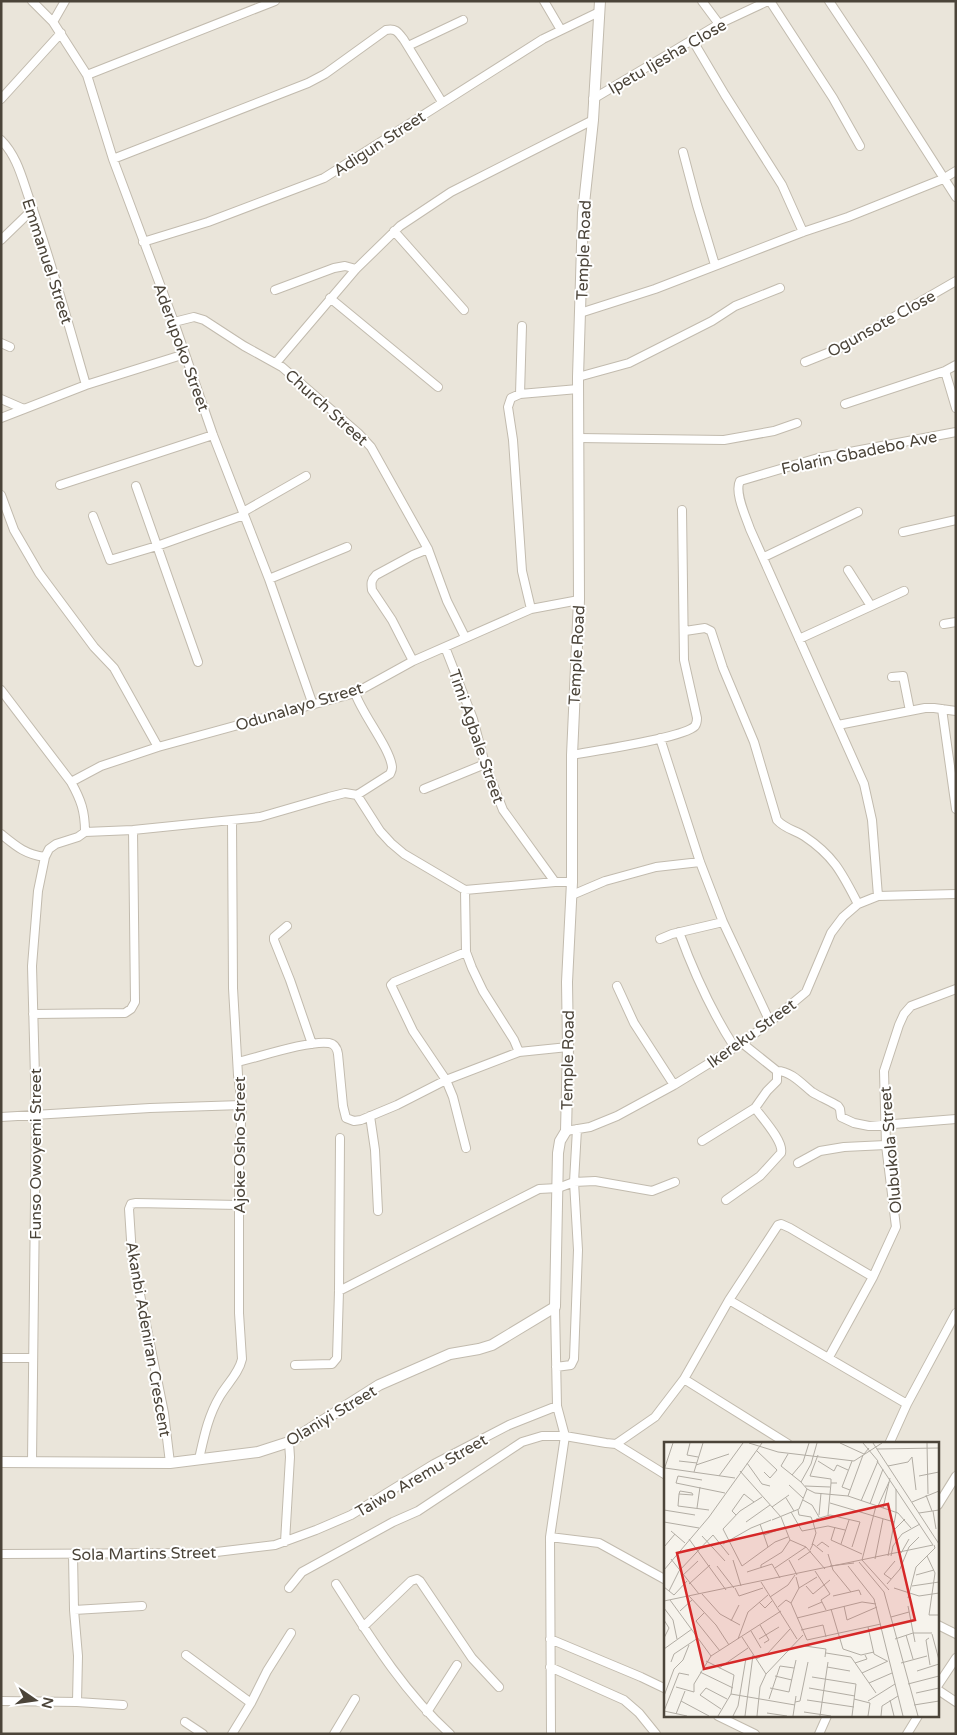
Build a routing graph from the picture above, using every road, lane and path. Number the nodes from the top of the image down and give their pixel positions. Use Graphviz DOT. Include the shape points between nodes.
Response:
graph roads {
  1 [pos="32,1"];
  2 [pos="65,1"];
  3 [pos="247,1"];
  4 [pos="275,1"];
  5 [pos="544,1"];
  6 [pos="600,1"];
  7 [pos="702,1"];
  8 [pos="769,1"];
  9 [pos="829,1"];
  10 [pos="250,11"];
  11 [pos="599,12"];
  12 [pos="463,20"];
  13 [pos="53,22"];
  14 [pos="719,24"];
  15 [pos="560,30"];
  16 [pos="61,34"];
  17 [pos="693,41"];
  18 [pos="408,46"];
  19 [pos="87,75"];
  20 [pos="1,98"];
  21 [pos="593,98"];
  22 [pos="442,102"];
  23 [pos="593,120"];
  24 [pos="1,140"];
  25 [pos="860,146"];
  26 [pos="683,152"];
  27 [pos="113,159"];
  28 [pos="956,171"];
  29 [pos="943,179"];
  30 [pos="956,197"];
  31 [pos="33,209"];
  32 [pos="394,231"];
  33 [pos="803,232"];
  34 [pos="1,240"];
  35 [pos="143,242"];
  36 [pos="715,265"];
  37 [pos="356,269"];
  38 [pos="956,281"];
  39 [pos="780,288"];
  40 [pos="275,290"];
  41 [pos="330,298"];
  42 [pos="464,310"];
  43 [pos="580,313"];
  44 [pos="174,322"];
  45 [pos="522,326"];
  46 [pos="1,343"];
  47 [pos="10,347"];
  48 [pos="185,354"];
  49 [pos="805,362"];
  50 [pos="276,363"];
  51 [pos="956,365"];
  52 [pos="945,371"];
  53 [pos="578,378"];
  54 [pos="86,386"];
  55 [pos="438,387"];
  56 [pos="578,389"];
  57 [pos="520,394"];
  58 [pos="1,399"];
  59 [pos="845,404"];
  60 [pos="956,408"];
  61 [pos="24,409"];
  62 [pos="1,418"];
  63 [pos="797,423"];
  64 [pos="956,432"];
  65 [pos="214,435"];
  66 [pos="579,438"];
  67 [pos="306,476"];
  68 [pos="60,485"];
  69 [pos="136,486"];
  70 [pos="1,495"];
  71 [pos="682,510"];
  72 [pos="858,512"];
  73 [pos="244,513"];
  74 [pos="93,516"];
  75 [pos="956,520"];
  76 [pos="903,532"];
  77 [pos="157,546"];
  78 [pos="347,547"];
  79 [pos="428,549"];
  80 [pos="764,557"];
  81 [pos="848,570"];
  82 [pos="269,579"];
  83 [pos="904,591"];
  84 [pos="578,600"];
  85 [pos="871,606"];
  86 [pos="530,610"];
  87 [pos="956,622"];
  88 [pos="944,624"];
  89 [pos="685,630"];
  90 [pos="465,637"];
  91 [pos="799,639"];
  92 [pos="445,647"];
  93 [pos="413,661"];
  94 [pos="198,662"];
  95 [pos="892,677"];
  96 [pos="1,690"];
  97 [pos="355,692"];
  98 [pos="313,705"];
  99 [pos="942,709"];
  100 [pos="910,711"];
  101 [pos="956,711"];
  102 [pos="838,725"];
  103 [pos="660,738"];
  104 [pos="158,747"];
  105 [pos="572,754"];
  106 [pos="485,764"];
  107 [pos="71,782"];
  108 [pos="424,789"];
  109 [pos="357,796"];
  110 [pos="955,799"];
  111 [pos="956,809"];
  112 [pos="232,820"];
  113 [pos="132,830"];
  114 [pos="85,832"];
  115 [pos="1,834"];
  116 [pos="45,857"];
  117 [pos="700,862"];
  118 [pos="554,882"];
  119 [pos="572,882"];
  120 [pos="465,890"];
  121 [pos="956,894"];
  122 [pos="572,895"];
  123 [pos="878,896"];
  124 [pos="858,904"];
  125 [pos="723,922"];
  126 [pos="287,926"];
  127 [pos="679,932"];
  128 [pos="660,939"];
  129 [pos="466,952"];
  130 [pos="617,986"];
  131 [pos="956,989"];
  132 [pos="34,1014"];
  133 [pos="770,1022"];
  134 [pos="312,1044"];
  135 [pos="738,1045"];
  136 [pos="568,1047"];
  137 [pos="519,1052"];
  138 [pos="238,1062"];
  139 [pos="777,1071"];
  140 [pos="446,1080"];
  141 [pos="674,1085"];
  142 [pos="242,1106"];
  143 [pos="755,1108"];
  144 [pos="36,1114"];
  145 [pos="370,1116"];
  146 [pos="1,1117"];
  147 [pos="956,1119"];
  148 [pos="577,1129"];
  149 [pos="566,1131"];
  150 [pos="886,1134"];
  151 [pos="340,1138"];
  152 [pos="702,1141"];
  153 [pos="466,1148"];
  154 [pos="798,1163"];
  155 [pos="574,1182"];
  156 [pos="675,1182"];
  157 [pos="558,1188"];
  158 [pos="726,1200"];
  159 [pos="239,1205"];
  160 [pos="378,1211"];
  161 [pos="873,1277"];
  162 [pos="339,1291"];
  163 [pos="729,1300"];
  164 [pos="555,1307"];
  165 [pos="956,1313"];
  166 [pos="829,1357"];
  167 [pos="1,1358"];
  168 [pos="33,1358"];
  169 [pos="295,1364"];
  170 [pos="556,1367"];
  171 [pos="684,1379"];
  172 [pos="908,1404"];
  173 [pos="557,1408"];
  174 [pos="564,1433"];
  175 [pos="774,1440"];
  176 [pos="289,1442"];
  177 [pos="890,1442"];
  178 [pos="616,1444"];
  179 [pos="199,1459"];
  180 [pos="1,1462"];
  181 [pos="32,1462"];
  182 [pos="170,1462"];
  183 [pos="664,1474"];
  184 [pos="956,1476"];
  185 [pos="940,1502"];
  186 [pos="550,1537"];
  187 [pos="285,1542"];
  188 [pos="1,1554"];
  189 [pos="73,1554"];
  190 [pos="664,1579"];
  191 [pos="336,1584"];
  192 [pos="288,1588"];
  193 [pos="142,1606"];
  194 [pos="74,1610"];
  195 [pos="940,1626"];
  196 [pos="363,1627"];
  197 [pos="291,1633"];
  198 [pos="956,1634"];
  199 [pos="550,1639"];
  200 [pos="186,1655"];
  201 [pos="956,1658"];
  202 [pos="457,1665"];
  203 [pos="550,1667"];
  204 [pos="940,1682"];
  205 [pos="499,1687"];
  206 [pos="664,1688"];
  207 [pos="940,1691"];
  208 [pos="355,1699"];
  209 [pos="1,1701"];
  210 [pos="77,1702"];
  211 [pos="956,1702"];
  212 [pos="252,1704"];
  213 [pos="123,1705"];
  214 [pos="426,1712"];
  215 [pos="721,1718"];
  216 [pos="826,1718"];
  217 [pos="917,1718"];
  218 [pos="185,1722"];
  219 [pos="740,1730"];
  220 [pos="203,1734"];
  221 [pos="232,1734"];
  222 [pos="334,1734"];
  223 [pos="450,1734"];
  224 [pos="551,1734"];
  225 [pos="656,1734"];
  226 [pos="756,1734"];
  227 [pos="819,1734"];
  228 [pos="907,1734"];
  1 -- 13 [label="street, Aderupoko Street"];
  2 -- 13 [label="street"];
  3 -- 10 [label="street"];
  4 -- 10 [label="street"];
  5 -- 15 [label="street"];
  6 -- 11 [label="street, Temple Road"];
  7 -- 14 [label="street"];
  8 -- 14 [label="street, Ipetu Ijesha Close"];
  8 -- 25 [label="street" via="833,98"];
  9 -- 29 [label="street"];
  10 -- 19 [label="street"];
  11 -- 15 [label="street, Adigun Street"];
  11 -- 21 [label="street, Temple Road"];
  12 -- 18 [label="street"];
  13 -- 16 [label="street, Aderupoko Street"];
  14 -- 17 [label="street, Ipetu Ijesha Close"];
  15 -- 22 [label="street, Adigun Street"];
  16 -- 19 [label="street, Aderupoko Street"];
  16 -- 20 [label="street"];
  17 -- 21 [label="street, Ipetu Ijesha Close"];
  17 -- 33 [label="street" via="782,185"];
  18 -- 22 [label="street"];
  18 -- 27 [label="street" via="398,32 386,30 308,83"];
  19 -- 27 [label="street, Aderupoko Street"];
  21 -- 23 [label="street, Temple Road"];
  22 -- 35 [label="street, Adigun Street" via="324,178 208,222"];
  23 -- 32 [label="street" via="451,192"];
  23 -- 43 [label="street, Temple Road" via="583,213"];
  24 -- 31 [label="street, Emmanuel Street" via="13,154"];
  26 -- 36 [label="street"];
  27 -- 35 [label="street, Aderupoko Street"];
  28 -- 29 [label="street"];
  29 -- 30 [label="street"];
  29 -- 33 [label="street"];
  31 -- 34 [label="street"];
  31 -- 54 [label="street, Emmanuel Street"];
  32 -- 37 [label="street"];
  32 -- 42 [label="street"];
  33 -- 36 [label="street"];
  35 -- 44 [label="street, Aderupoko Street"];
  36 -- 43 [label="street" via="655,289"];
  37 -- 40 [label="street" via="334,268"];
  37 -- 41 [label="street"];
  38 -- 49 [label="street, Ogunsote Close" via="840,348"];
  39 -- 53 [label="street" via="735,306 629,363"];
  41 -- 50 [label="street"];
  41 -- 55 [label="street"];
  43 -- 53 [label="street, Temple Road"];
  44 -- 48 [label="street, Aderupoko Street"];
  44 -- 50 [label="street, Church Street" via="194,317 204,320"];
  45 -- 57 [label="street"];
  46 -- 47 [label="street"];
  48 -- 54 [label="street"];
  48 -- 65 [label="street, Aderupoko Street"];
  50 -- 79 [label="street, Church Street" via="371,446"];
  51 -- 52 [label="street"];
  52 -- 59 [label="street"];
  52 -- 60 [label="street"];
  53 -- 56 [label="street, Temple Road"];
  54 -- 61 [label="street"];
  56 -- 57 [label="street"];
  56 -- 66 [label="street, Temple Road"];
  57 -- 86 [label="street" via="511,398 508,406 514,440 522,571"];
  58 -- 61 [label="street"];
  61 -- 62 [label="street"];
  63 -- 66 [label="street" via="774,431 724,440"];
  64 -- 80 [label="street, Folarin Gbadebo Ave" via="818,458 740,481 738,492 750,529"];
  65 -- 68 [label="street"];
  65 -- 73 [label="street, Aderupoko Street"];
  66 -- 84 [label="street, Temple Road"];
  67 -- 73 [label="street"];
  69 -- 77 [label="street"];
  70 -- 104 [label="street" via="14,530 38,573 114,668"];
  71 -- 89 [label="street"];
  72 -- 80 [label="street"];
  73 -- 77 [label="street"];
  73 -- 82 [label="street, Aderupoko Street"];
  74 -- 77 [label="street" via="110,560"];
  75 -- 76 [label="street"];
  77 -- 94 [label="street"];
  78 -- 82 [label="street"];
  79 -- 90 [label="street, Church Street" via="447,601"];
  79 -- 93 [label="street" via="376,574 371,585"];
  80 -- 91 [label="street"];
  81 -- 85 [label="street"];
  82 -- 98 [label="street, Aderupoko Street"];
  83 -- 85 [label="street"];
  84 -- 86 [label="street, Odunalayo Street"];
  84 -- 105 [label="street, Temple Road"];
  85 -- 91 [label="street"];
  86 -- 90 [label="street, Odunalayo Street"];
  87 -- 88 [label="street"];
  89 -- 103 [label="street" via="684,660 697,724"];
  89 -- 124 [label="street" via="705,628 711,631 754,742 777,820 808,838 834,859"];
  90 -- 92 [label="street, Odunalayo Street"];
  91 -- 102 [label="street"];
  92 -- 93 [label="street, Odunalayo Street"];
  92 -- 106 [label="street, Timi Agbale Street" via="473,719"];
  93 -- 97 [label="street, Odunalayo Street"];
  95 -- 100 [label="street" via="903,676"];
  96 -- 107 [label="street"];
  97 -- 98 [label="street, Odunalayo Street"];
  97 -- 109 [label="street" via="392,766 390,774"];
  98 -- 104 [label="street, Odunalayo Street"];
  99 -- 100 [label="street"];
  99 -- 101 [label="street"];
  99 -- 110 [label="street"];
  100 -- 102 [label="street"];
  102 -- 123 [label="street" via="864,784 872,820"];
  103 -- 105 [label="street"];
  103 -- 117 [label="street"];
  104 -- 107 [label="street, Odunalayo Street" via="101,766"];
  105 -- 119 [label="street, Temple Road"];
  106 -- 108 [label="street"];
  106 -- 118 [label="street, Timi Agbale Street" via="503,810"];
  107 -- 114 [label="street" via="85,815"];
  109 -- 112 [label="street" via="345,793 260,818"];
  109 -- 120 [label="street" via="391,843"];
  110 -- 111 [label="street"];
  112 -- 113 [label="street"];
  112 -- 138 [label="street, Ajoke Osho Street" via="233,988"];
  113 -- 114 [label="street"];
  113 -- 132 [label="street" via="135,1002 132,1009 118,1014"];
  114 -- 116 [label="street, Funso Owoyemi Street" via="56,844"];
  115 -- 116 [label="street" via="20,850"];
  116 -- 132 [label="street, Funso Owoyemi Street" via="38,891 33,959"];
  117 -- 122 [label="street" via="656,867 605,881"];
  117 -- 125 [label="street"];
  118 -- 119 [label="street"];
  118 -- 120 [label="street"];
  119 -- 122 [label="street, Temple Road"];
  120 -- 129 [label="street"];
  121 -- 123 [label="street, Ikereku Street"];
  122 -- 136 [label="street, Temple Road" via="567,982"];
  123 -- 124 [label="street, Ikereku Street"];
  124 -- 133 [label="street, Ikereku Street" via="831,934 806,992"];
  125 -- 127 [label="street"];
  125 -- 133 [label="street"];
  126 -- 134 [label="street" via="274,940"];
  127 -- 128 [label="street"];
  127 -- 135 [label="street" via="720,1024"];
  129 -- 137 [label="street" via="483,991"];
  129 -- 140 [label="street" via="391,985 413,1032"];
  130 -- 141 [label="street" via="634,1023"];
  131 -- 150 [label="street, Olubukola Street" via="911,1006 904,1014 884,1071"];
  132 -- 144 [label="street, Funso Owoyemi Street"];
  133 -- 135 [label="street, Ikereku Street"];
  134 -- 138 [label="street"];
  134 -- 145 [label="street" via="330,1043 336,1047 346,1118 354,1121"];
  135 -- 139 [label="street"];
  135 -- 141 [label="street, Ikereku Street"];
  136 -- 137 [label="street"];
  136 -- 149 [label="street, Temple Road"];
  137 -- 140 [label="street"];
  138 -- 142 [label="street, Ajoke Osho Street"];
  139 -- 143 [label="street" via="778,1081"];
  139 -- 150 [label="street" via="789,1075 838,1106 841,1117"];
  140 -- 145 [label="street"];
  140 -- 153 [label="street"];
  141 -- 148 [label="street, Ikereku Street" via="617,1116"];
  142 -- 144 [label="street"];
  142 -- 159 [label="street, Ajoke Osho Street"];
  143 -- 152 [label="street"];
  143 -- 158 [label="street" via="778,1138 782,1154 760,1176"];
  144 -- 146 [label="street"];
  144 -- 168 [label="street, Funso Owoyemi Street"];
  145 -- 160 [label="street"];
  147 -- 150 [label="street"];
  148 -- 149 [label="street, Ikereku Street"];
  148 -- 155 [label="street"];
  149 -- 157 [label="street, Temple Road" via="558,1154"];
  150 -- 154 [label="street" via="820,1151"];
  150 -- 161 [label="street, Olubukola Street" via="896,1227"];
  151 -- 162 [label="street"];
  155 -- 156 [label="street" via="595,1181 652,1191"];
  155 -- 157 [label="street"];
  155 -- 170 [label="street" via="578,1250 574,1359 571,1365"];
  157 -- 162 [label="street" via="539,1189"];
  157 -- 164 [label="street, Temple Road"];
  159 -- 179 [label="street, Ajoke Osho Street" via="242,1359 209,1419"];
  159 -- 182 [label="street, Akanbi Adeniran Crescent" via="136,1203 129,1209 132,1255 164,1413"];
  161 -- 163 [label="street" via="781,1224"];
  161 -- 166 [label="street"];
  162 -- 169 [label="street" via="335,1362"];
  163 -- 166 [label="street"];
  163 -- 171 [label="street"];
  164 -- 170 [label="street"];
  164 -- 176 [label="street, Olaniyi Street" via="492,1344 450,1354 379,1385"];
  165 -- 172 [label="street"];
  166 -- 172 [label="street"];
  167 -- 168 [label="street"];
  168 -- 181 [label="street, Funso Owoyemi Street"];
  170 -- 173 [label="street"];
  171 -- 175 [label="street"];
  171 -- 178 [label="street" via="655,1416"];
  172 -- 177 [label="street"];
  173 -- 174 [label="street"];
  173 -- 187 [label="street, Taiwo Aremu Street" via="509,1425 434,1464 351,1515"];
  174 -- 178 [label="street"];
  174 -- 186 [label="street"];
  174 -- 192 [label="street" via="522,1442 418,1511 302,1572"];
  176 -- 179 [label="street, Olaniyi Street" via="258,1452"];
  176 -- 187 [label="street"];
  178 -- 183 [label="street"];
  179 -- 182 [label="street, Olaniyi Street"];
  180 -- 181 [label="street, Olaniyi Street"];
  181 -- 182 [label="street, Olaniyi Street"];
  184 -- 185 [label="street"];
  186 -- 190 [label="street" via="599,1543"];
  186 -- 199 [label="street"];
  187 -- 189 [label="street, Sola Martins Street" via="208,1553"];
  188 -- 189 [label="street, Sola Martins Street"];
  189 -- 194 [label="street"];
  191 -- 196 [label="street"];
  193 -- 194 [label="street"];
  194 -- 210 [label="street"];
  195 -- 198 [label="street"];
  196 -- 205 [label="street" via="417,1579 472,1658"];
  196 -- 214 [label="street" via="388,1665"];
  197 -- 212 [label="street" via="267,1671"];
  199 -- 203 [label="street"];
  199 -- 206 [label="street"];
  200 -- 212 [label="street"];
  201 -- 204 [label="street"];
  202 -- 214 [label="street"];
  203 -- 224 [label="street"];
  203 -- 225 [label="street" via="624,1700"];
  207 -- 211 [label="street"];
  208 -- 222 [label="street"];
  209 -- 210 [label="street"];
  210 -- 213 [label="street"];
  212 -- 221 [label="street"];
  214 -- 223 [label="street"];
  215 -- 219 [label="street"];
  216 -- 227 [label="street"];
  217 -- 228 [label="street"];
  218 -- 220 [label="street"];
  219 -- 226 [label="street"];
}
